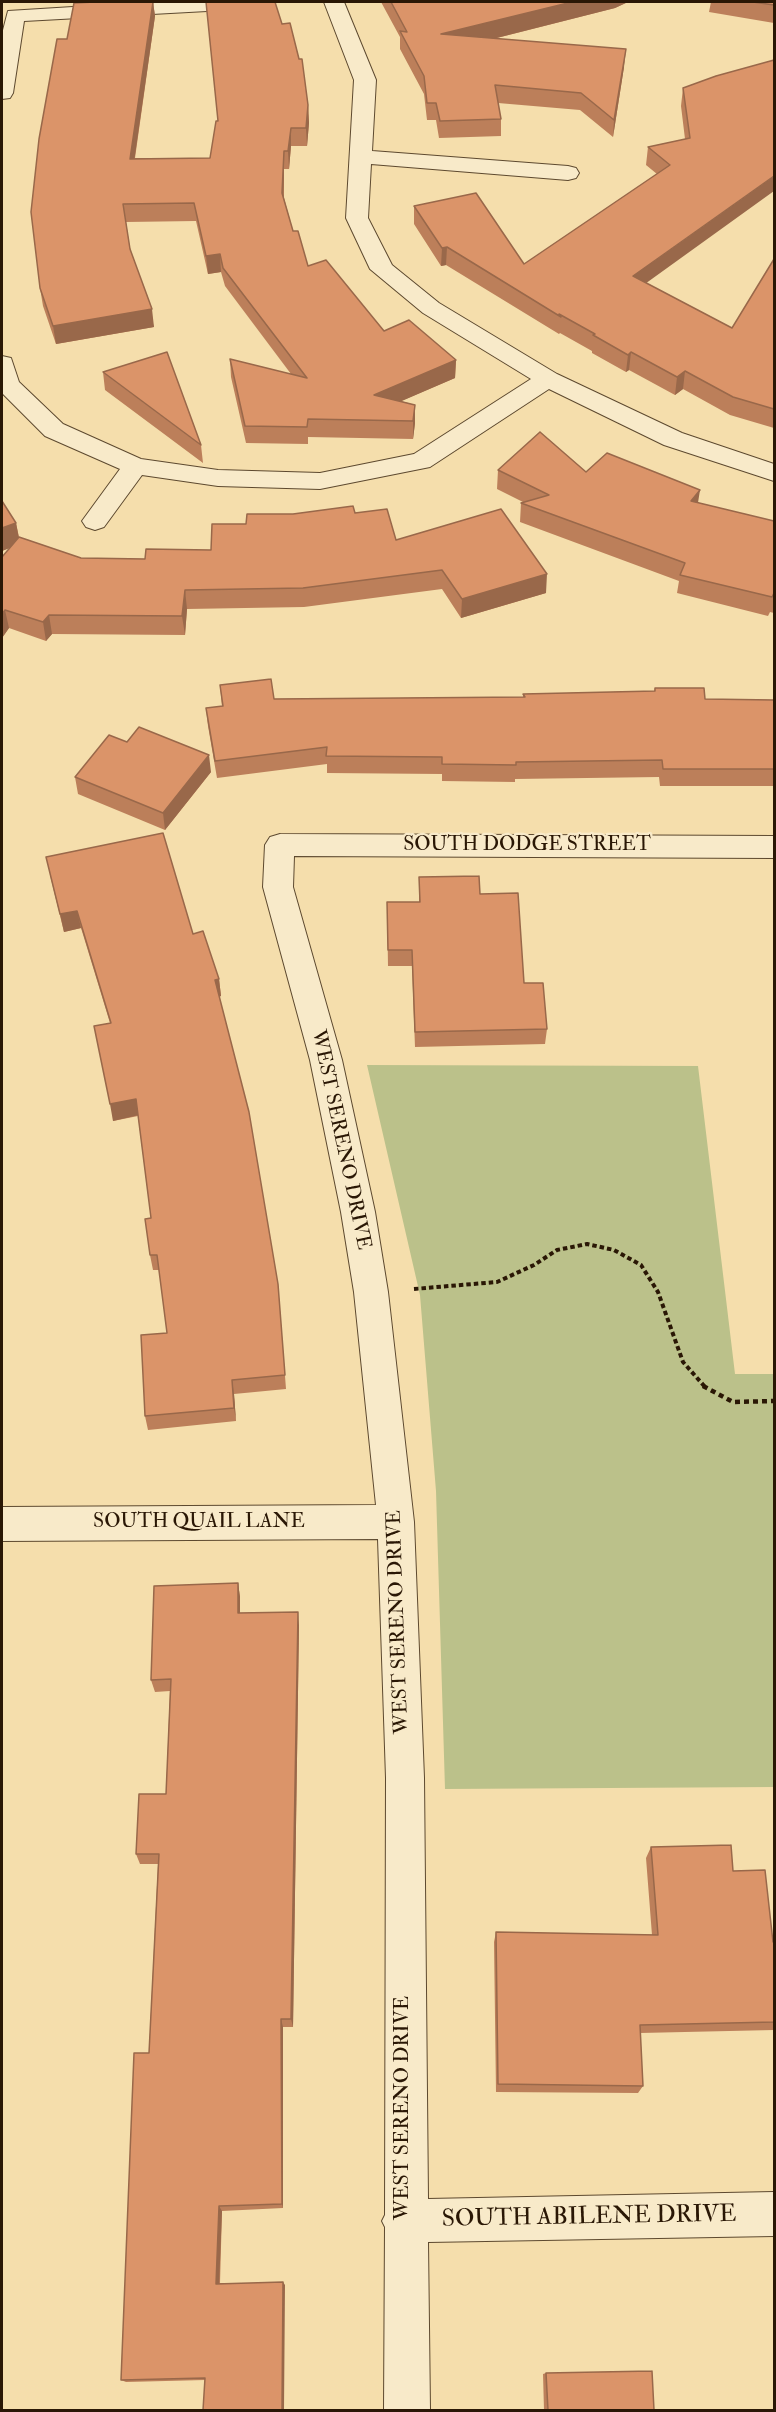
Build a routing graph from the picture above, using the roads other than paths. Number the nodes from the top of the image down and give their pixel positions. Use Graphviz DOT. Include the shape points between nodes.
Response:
graph roads {
  1 [pos="262,2"];
  2 [pos="334,2"];
  3 [pos="2,93"];
  4 [pos="362,157"];
  5 [pos="568,173"];
  6 [pos="4,378"];
  7 [pos="549,379"];
  8 [pos="136,466"];
  9 [pos="774,473"];
  10 [pos="95,521"];
  11 [pos="280,845"];
  12 [pos="774,847"];
  13 [pos="396,1522"];
  14 [pos="2,1524"];
  15 [pos="774,2214"];
  16 [pos="404,2221"];
  17 [pos="407,2410"];
  1 -- 3 [label="street" via="15,15"];
  2 -- 4 [label="street" via="364,80"];
  4 -- 5 [label="street"];
  4 -- 7 [label="street" via="357,218 382,269 431,308"];
  6 -- 8 [label="street" via="54,430"];
  7 -- 8 [label="street" via="421,461 320,481 218,478"];
  7 -- 9 [label="street" via="673,439"];
  8 -- 10 [label="street"];
  11 -- 12 [label="street, SOUTH DODGE STREET"];
  11 -- 13 [label="street, WEST SERENO DRIVE" via="278,887 326,1060 358,1212 371,1292"];
  13 -- 14 [label="street, SOUTH QUAIL LANE"];
  13 -- 16 [label="street, WEST SERENO DRIVE" via="405,1778"];
  15 -- 16 [label="street, SOUTH ABILENE DRIVE"];
  16 -- 17 [label="street, WEST SERENO DRIVE"];
}
